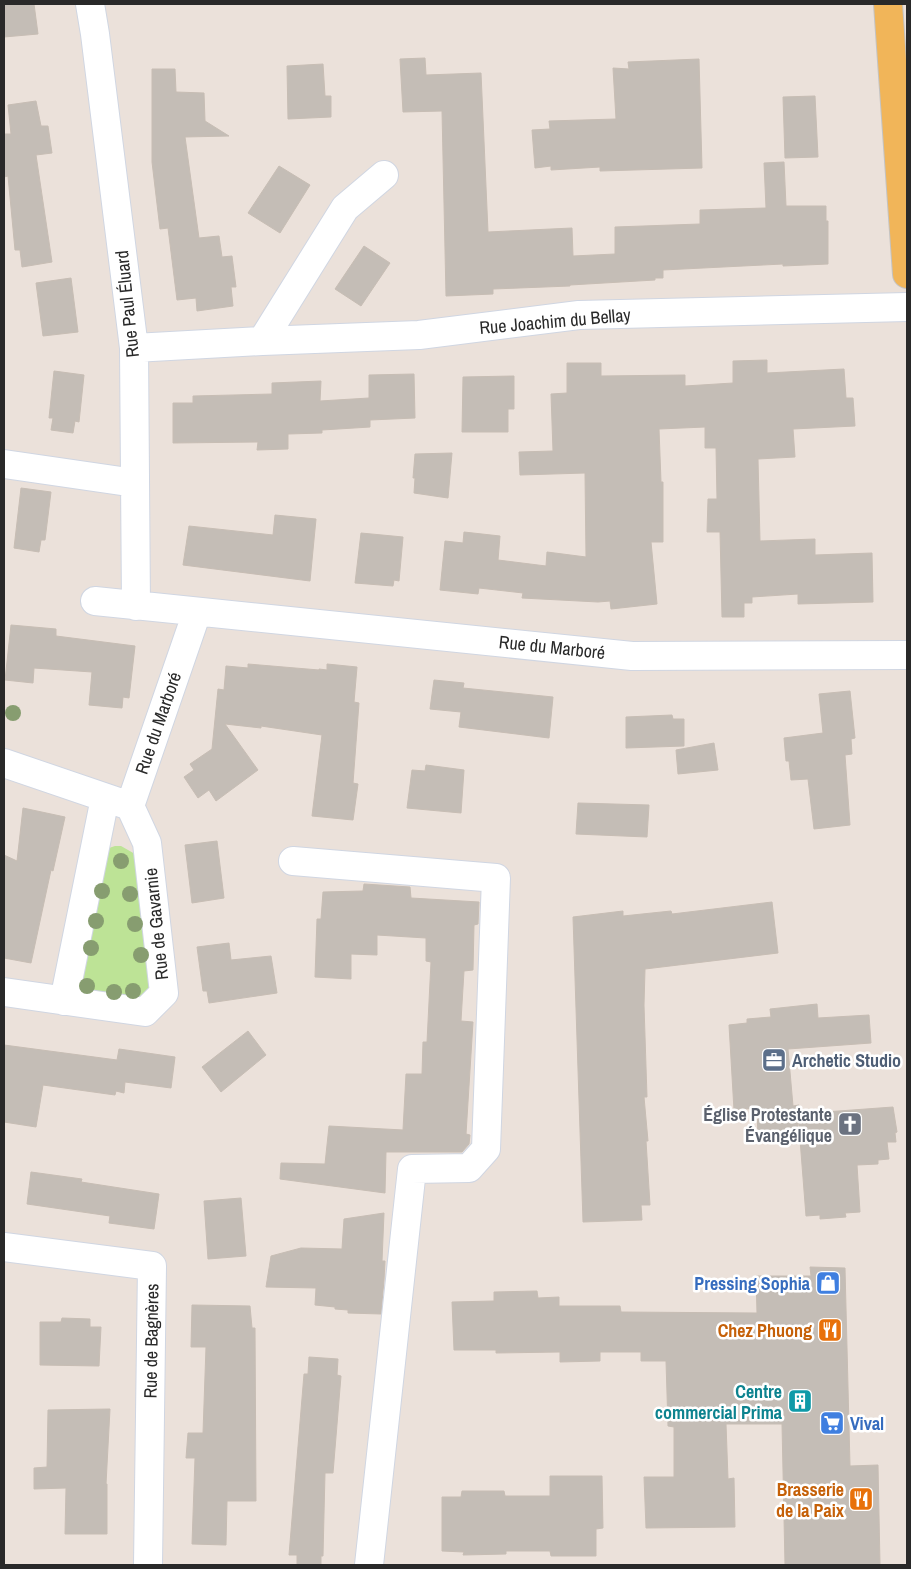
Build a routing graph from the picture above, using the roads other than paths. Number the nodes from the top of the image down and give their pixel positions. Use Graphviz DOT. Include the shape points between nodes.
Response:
graph roads {
  1 [pos="90,4"];
  2 [pos="888,4"];
  3 [pos="384,175"];
  4 [pos="907,274"];
  5 [pos="907,307"];
  6 [pos="262,341"];
  7 [pos="134,348"];
  8 [pos="4,464"];
  9 [pos="135,483"];
  10 [pos="95,601"];
  11 [pos="136,606"];
  12 [pos="197,612"];
  13 [pos="907,655"];
  14 [pos="4,763"];
  15 [pos="117,802"];
  16 [pos="293,861"];
  17 [pos="4,992"];
  18 [pos="64,1001"];
  19 [pos="4,1247"];
  20 [pos="148,1565"];
  21 [pos="369,1565"];
  1 -- 7 [label="street, Rue Paul Éluard"];
  2 -- 4 [label="main road"];
  3 -- 6 [label="street" via="345,208"];
  5 -- 6 [label="street, Rue Joachim du Bellay" via="578,315 419,335"];
  6 -- 7 [label="street, Rue Joachim du Bellay"];
  7 -- 9 [label="street, Rue Paul Éluard"];
  8 -- 9 [label="street"];
  9 -- 11 [label="street, Rue Paul Éluard"];
  10 -- 11 [label="street, Rue du Marboré"];
  11 -- 12 [label="street, Rue du Marboré"];
  12 -- 13 [label="street, Rue du Marboré" via="632,656"];
  12 -- 15 [label="street, Rue du Marboré"];
  14 -- 15 [label="street"];
  15 -- 18 [label="street"];
  15 -- 18 [label="street, Rue de Gavarnie" via="146,843 164,993 145,1012"];
  16 -- 21 [label="street" via="496,878 486,1149 470,1168 412,1169"];
  17 -- 18 [label="street, Rue de Gavarnie"];
  19 -- 20 [label="street, Rue de Bagnères" via="152,1266"];
}
